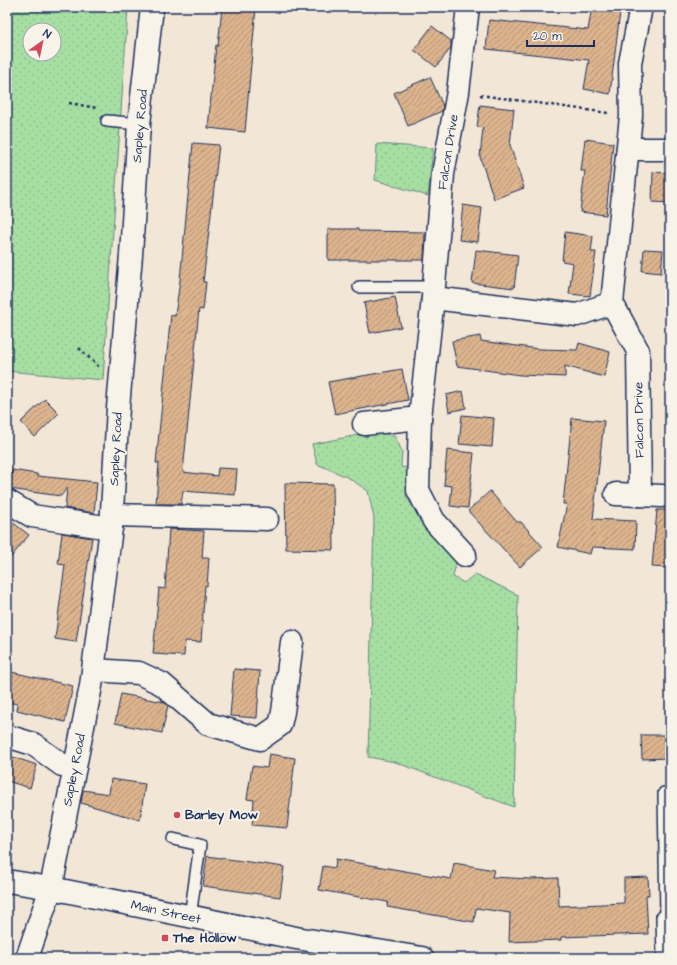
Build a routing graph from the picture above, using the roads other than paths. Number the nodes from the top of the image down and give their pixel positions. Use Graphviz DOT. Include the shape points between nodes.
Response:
graph roads {
  1 [pos="152,7"];
  2 [pos="468,7"];
  3 [pos="641,7"];
  4 [pos="107,121"];
  5 [pos="139,124"];
  6 [pos="628,149"];
  7 [pos="670,149"];
  8 [pos="359,287"];
  9 [pos="433,292"];
  10 [pos="612,303"];
  11 [pos="420,418"];
  12 [pos="364,424"];
  13 [pos="616,494"];
  14 [pos="640,495"];
  15 [pos="662,496"];
  16 [pos="7,501"];
  17 [pos="267,519"];
  18 [pos="112,522"];
  19 [pos="465,555"];
  20 [pos="292,642"];
  21 [pos="94,670"];
  22 [pos="7,736"];
  23 [pos="75,766"];
  24 [pos="664,793"];
  25 [pos="173,839"];
  26 [pos="7,881"];
  27 [pos="51,888"];
  28 [pos="190,917"];
  29 [pos="668,917"];
  30 [pos="27,958"];
  31 [pos="422,958"];
  32 [pos="663,958"];
  1 -- 5 [label="street, Sapley Road"];
  2 -- 9 [label="street, Falcon Drive" via="458,92 443,174"];
  3 -- 6 [label="street" via="630,63 631,116"];
  4 -- 5 [label="lane"];
  5 -- 18 [label="street, Sapley Road"];
  6 -- 7 [label="street"];
  6 -- 10 [label="street"];
  8 -- 9 [label="lane"];
  9 -- 10 [label="street" via="577,315"];
  9 -- 11 [label="street, Falcon Drive"];
  10 -- 14 [label="street, Falcon Drive" via="638,351"];
  11 -- 12 [label="street"];
  11 -- 19 [label="street, Falcon Drive" via="418,490 434,521"];
  13 -- 14 [label="street"];
  14 -- 15 [label="street"];
  16 -- 18 [label="street" via="32,516"];
  17 -- 18 [label="street"];
  18 -- 21 [label="street, Sapley Road"];
  20 -- 21 [label="street" via="280,725 260,739 208,724 162,684 139,673"];
  21 -- 23 [label="street, Sapley Road"];
  22 -- 23 [label="street" via="33,744 62,765"];
  23 -- 27 [label="street, Sapley Road"];
  24 -- 29 [label="lane"];
  25 -- 28 [label="lane" via="200,845"];
  26 -- 27 [label="street, Main Street"];
  27 -- 28 [label="street, Main Street"];
  27 -- 30 [label="street"];
  28 -- 31 [label="street, Main Street" via="296,938"];
  29 -- 32 [label="lane" via="662,917"];
}
